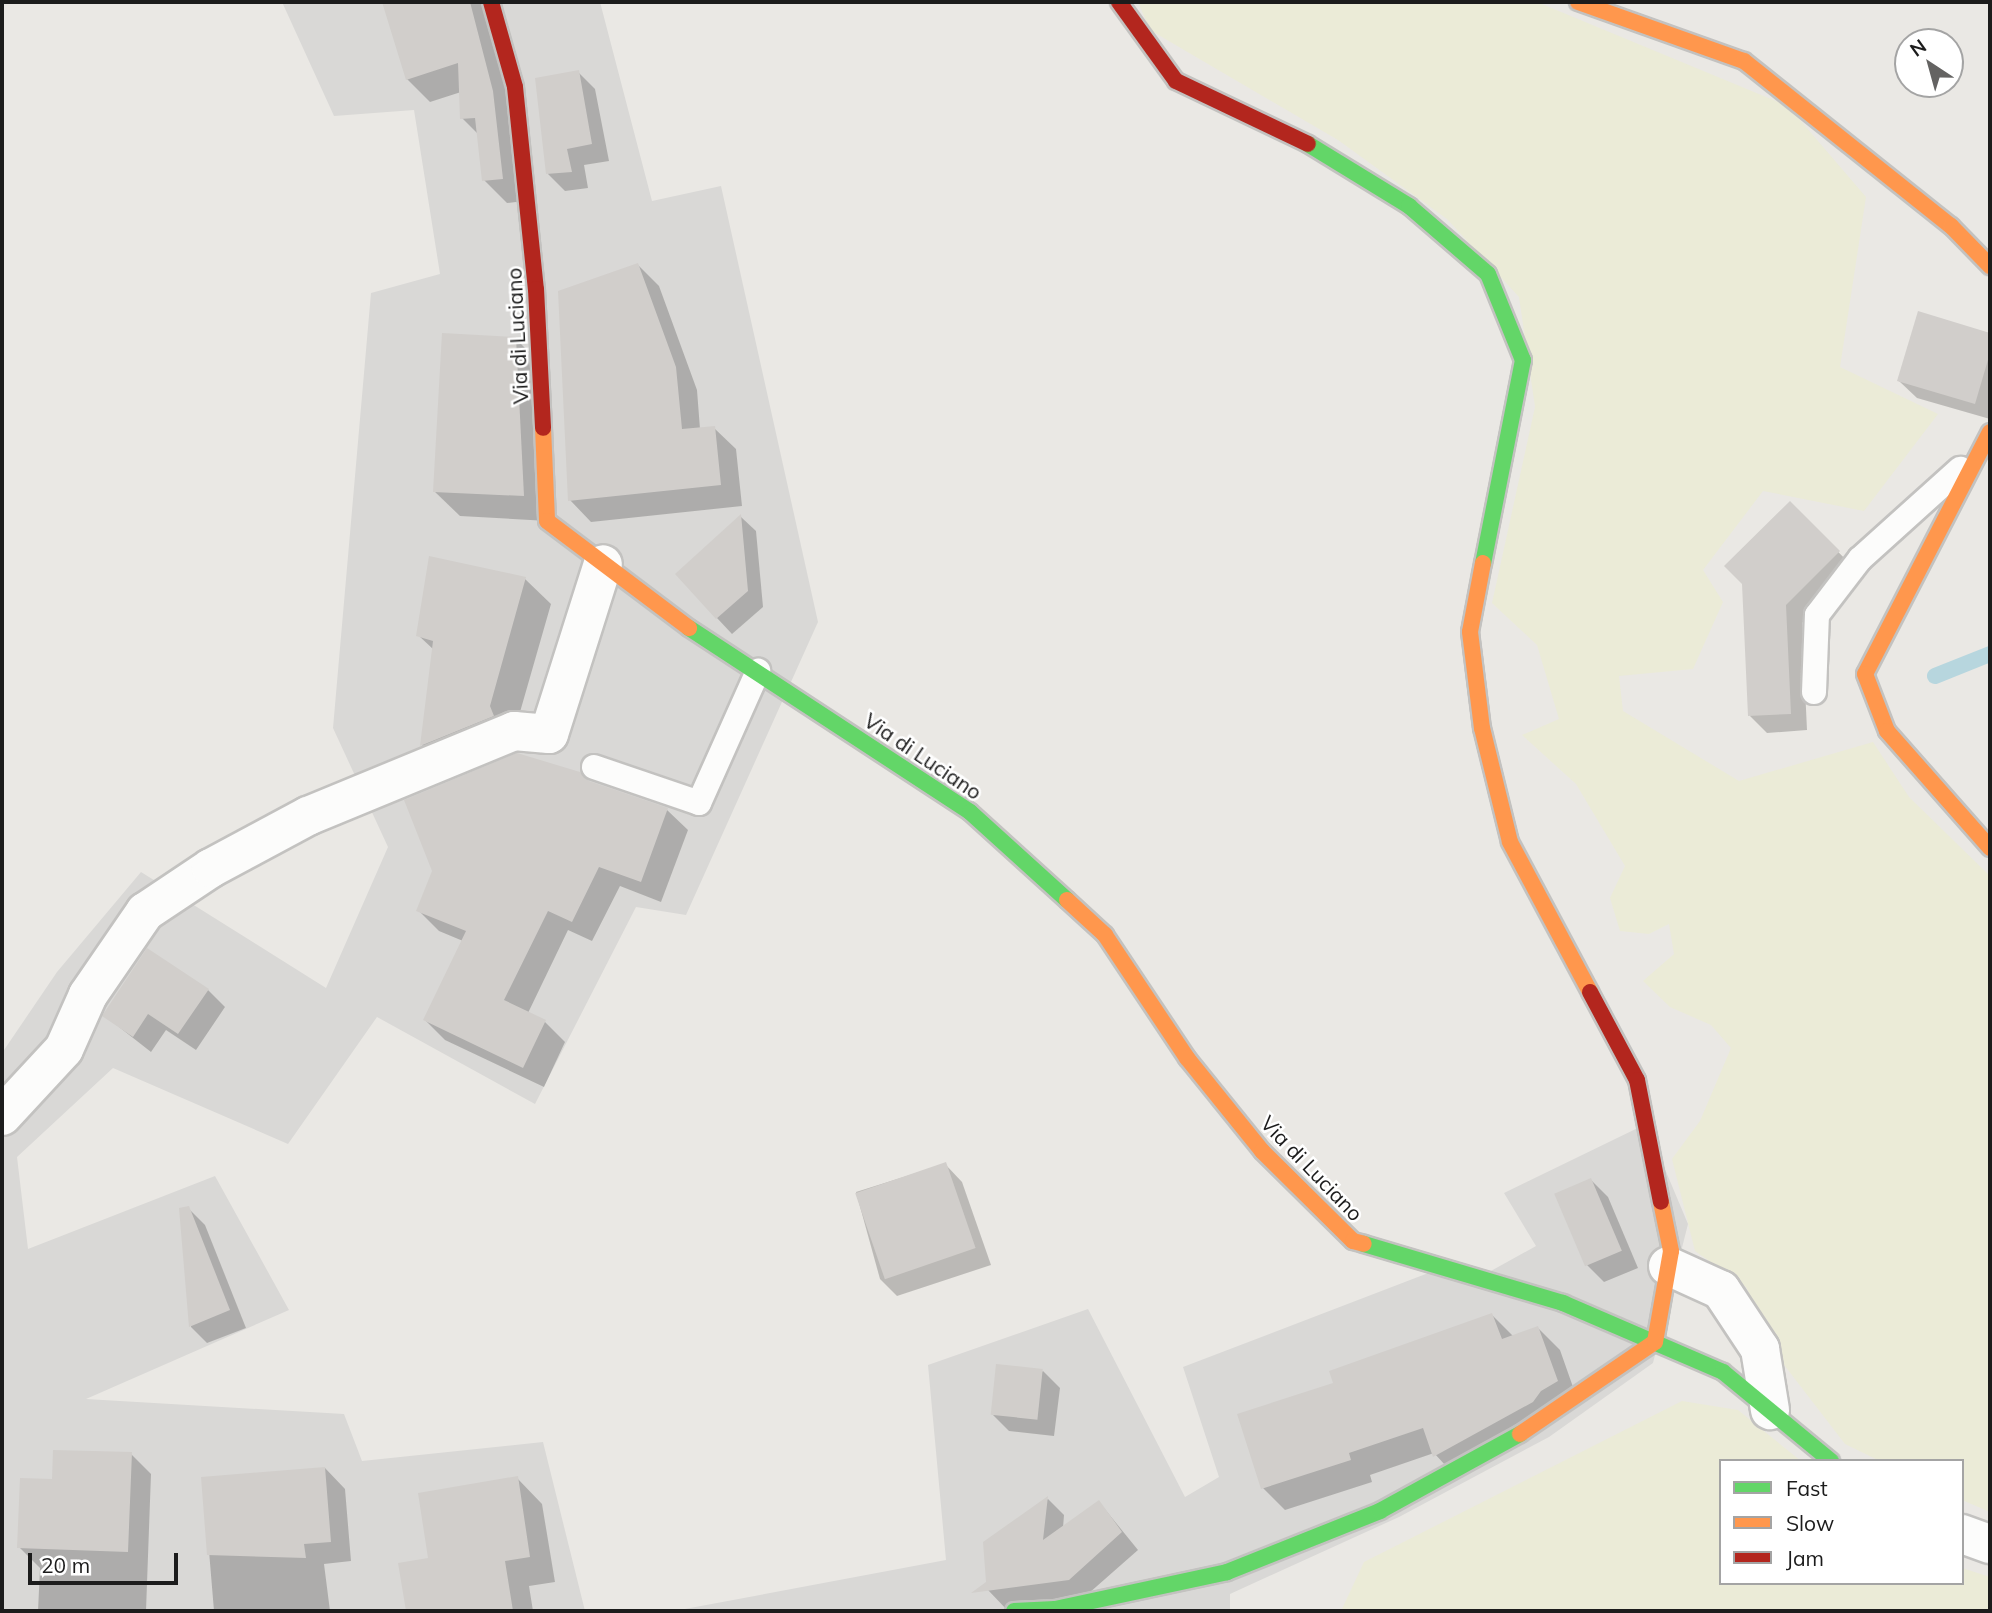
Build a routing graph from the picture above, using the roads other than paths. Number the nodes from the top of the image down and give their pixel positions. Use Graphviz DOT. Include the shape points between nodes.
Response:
graph roads {
  1 [pos="491,2"];
  2 [pos="1119,2"];
  3 [pos="1578,2"];
  4 [pos="1990,266"];
  5 [pos="1990,432"];
  6 [pos="1977,454"];
  7 [pos="603,564"];
  8 [pos="758,671"];
  9 [pos="1814,692"];
  10 [pos="594,767"];
  11 [pos="1990,848"];
  12 [pos="2,1116"];
  13 [pos="1668,1266"];
  14 [pos="1656,1342"];
  15 [pos="1770,1410"];
  16 [pos="1829,1459"];
  17 [pos="1964,1535"];
  18 [pos="1990,1544"];
  19 [pos="1014,1611"];
  1 -- 7 [label="street, Via di Luciano" via="516,87 537,289 547,521"];
  2 -- 13 [label="street" via="1176,80 1309,144 1409,206 1488,274 1523,360 1470,632 1482,728 1510,842 1637,1080 1671,1251"];
  3 -- 4 [label="street" via="1744,61 1951,226"];
  5 -- 6 [label="street"];
  6 -- 9 [label="lane" via="1860,559 1817,615"];
  6 -- 11 [label="street" via="1865,674 1887,731"];
  7 -- 8 [label="street, Via di Luciano" via="652,604"];
  7 -- 12 [label="street" via="549,734 514,732 308,816 211,868 145,912 88,995 65,1049"];
  8 -- 10 [label="lane" via="699,803"];
  8 -- 14 [label="street, Via di Luciano" via="970,812 1105,935 1188,1058 1262,1151 1353,1241 1563,1303"];
  13 -- 14 [label="street"];
  13 -- 15 [label="street" via="1721,1290 1760,1349"];
  14 -- 15 [label="street, Via di Luciano" via="1723,1372"];
  14 -- 19 [label="street" via="1588,1385 1545,1420 1380,1511 1227,1572 1055,1609"];
  15 -- 16 [label="street, Via di Luciano"];
  17 -- 18 [label="street"];
}
